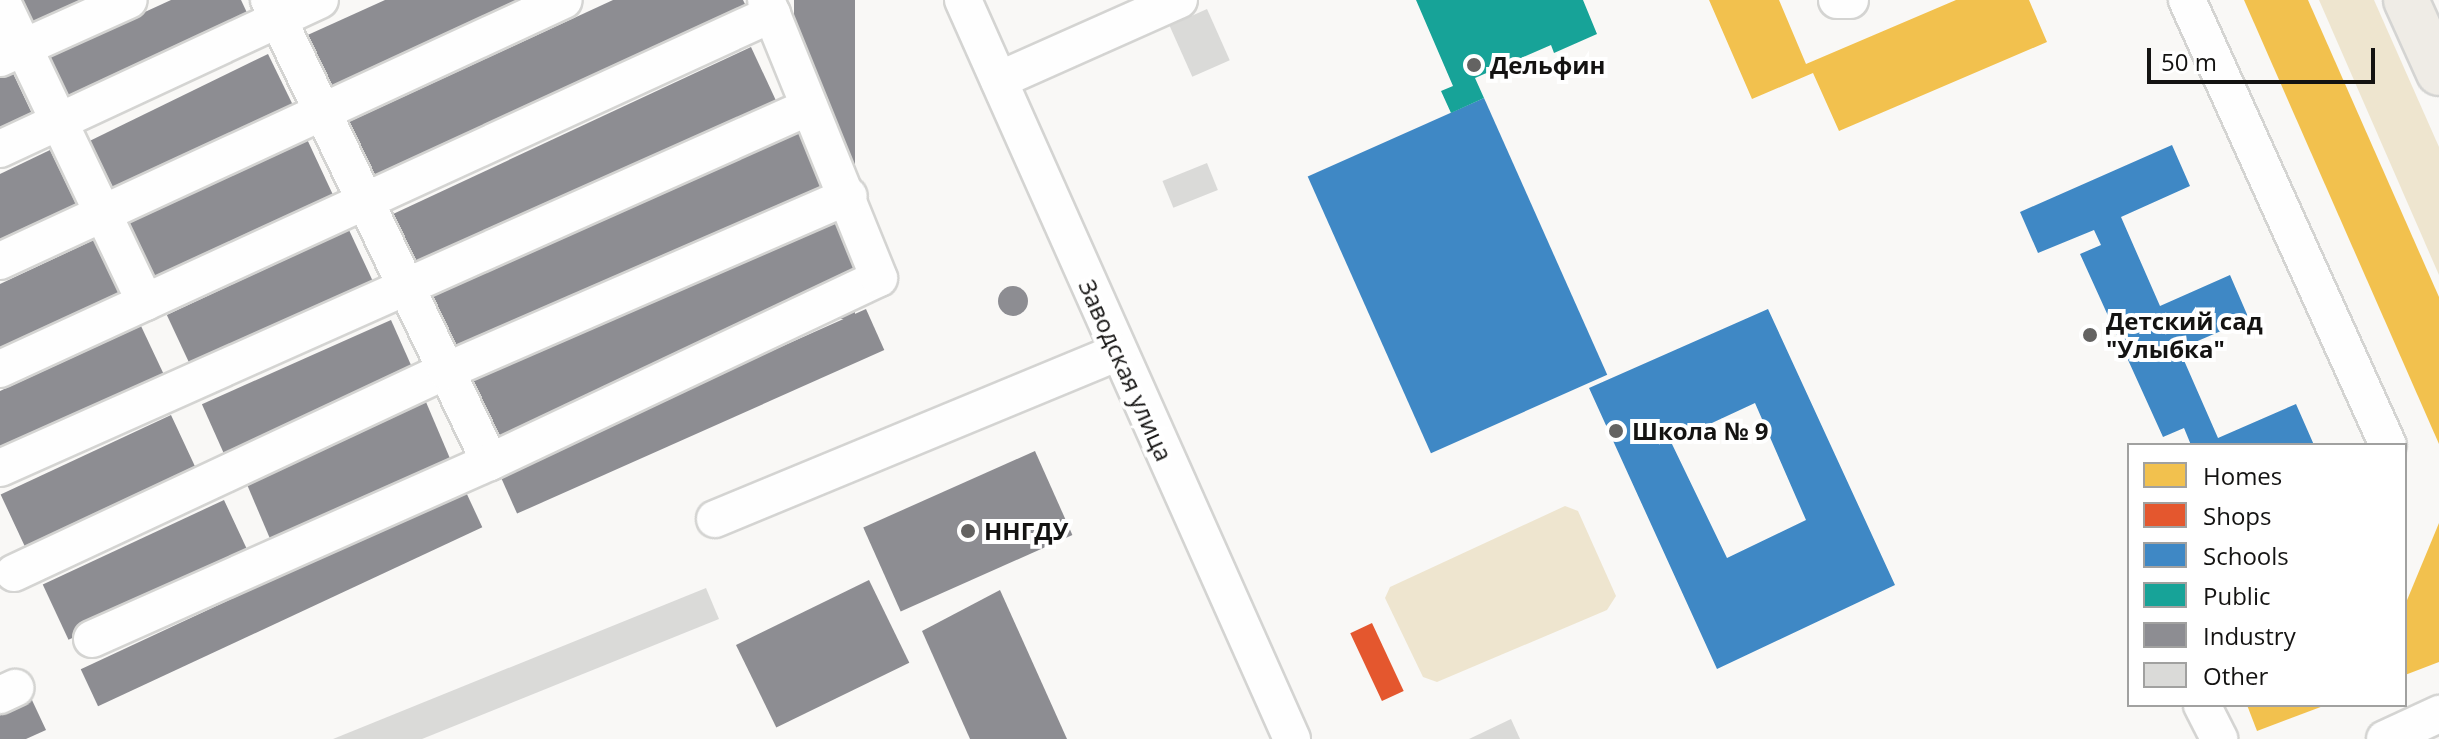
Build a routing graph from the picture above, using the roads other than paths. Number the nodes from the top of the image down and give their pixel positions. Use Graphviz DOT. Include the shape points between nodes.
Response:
graph roads {
  1 [pos="1,0"];
  2 [pos="129,0"];
  3 [pos="320,0"];
  4 [pos="564,0"];
  5 [pos="963,0"];
  6 [pos="1179,0"];
  7 [pos="1837,0"];
  8 [pos="1850,0"];
  9 [pos="2187,0"];
  10 [pos="2406,0"];
  11 [pos="769,7"];
  12 [pos="273,9"];
  13 [pos="11,53"];
  14 [pos="2439,73"];
  15 [pos="999,80"];
  16 [pos="809,107"];
  17 [pos="322,111"];
  18 [pos="58,122"];
  19 [pos="0,149"];
  20 [pos="849,196"];
  21 [pos="364,200"];
  22 [pos="106,212"];
  23 [pos="0,261"];
  24 [pos="405,286"];
  25 [pos="145,302"];
  26 [pos="1118,352"];
  27 [pos="0,369"];
  28 [pos="446,371"];
  29 [pos="2387,443"];
  30 [pos="490,462"];
  31 [pos="0,468"];
  32 [pos="715,519"];
  33 [pos="14,573"];
  34 [pos="92,639"];
  35 [pos="2203,707"];
  36 [pos="2439,714"];
  37 [pos="1292,739"];
  38 [pos="2219,739"];
  39 [pos="2385,739"];
  1 -- 13 [label="street"];
  2 -- 13 [label="street"];
  3 -- 12 [label="street"];
  4 -- 17 [label="street"];
  5 -- 15 [label="street, Заводская улица"];
  6 -- 15 [label="street"];
  7 -- 8 [label="street"];
  9 -- 29 [label="street"];
  10 -- 14 [label="main road"];
  11 -- 16 [label="street"];
  11 -- 21 [label="street"];
  12 -- 17 [label="street"];
  12 -- 18 [label="street"];
  13 -- 18 [label="street"];
  15 -- 26 [label="street, Заводская улица"];
  16 -- 20 [label="street"];
  16 -- 24 [label="street"];
  17 -- 21 [label="street"];
  17 -- 22 [label="street"];
  18 -- 19 [label="street"];
  18 -- 22 [label="street"];
  20 -- 28 [label="street"];
  20 -- 30 [label="street" via="879,278"];
  21 -- 24 [label="street"];
  21 -- 25 [label="street"];
  22 -- 23 [label="street"];
  22 -- 25 [label="street"];
  24 -- 28 [label="street"];
  24 -- 31 [label="street"];
  25 -- 27 [label="street"];
  26 -- 32 [label="street"];
  26 -- 37 [label="street, Заводская улица"];
  28 -- 30 [label="street"];
  28 -- 33 [label="street"];
  30 -- 34 [label="street"];
  35 -- 38 [label="street"];
  36 -- 39 [label="street"];
}
